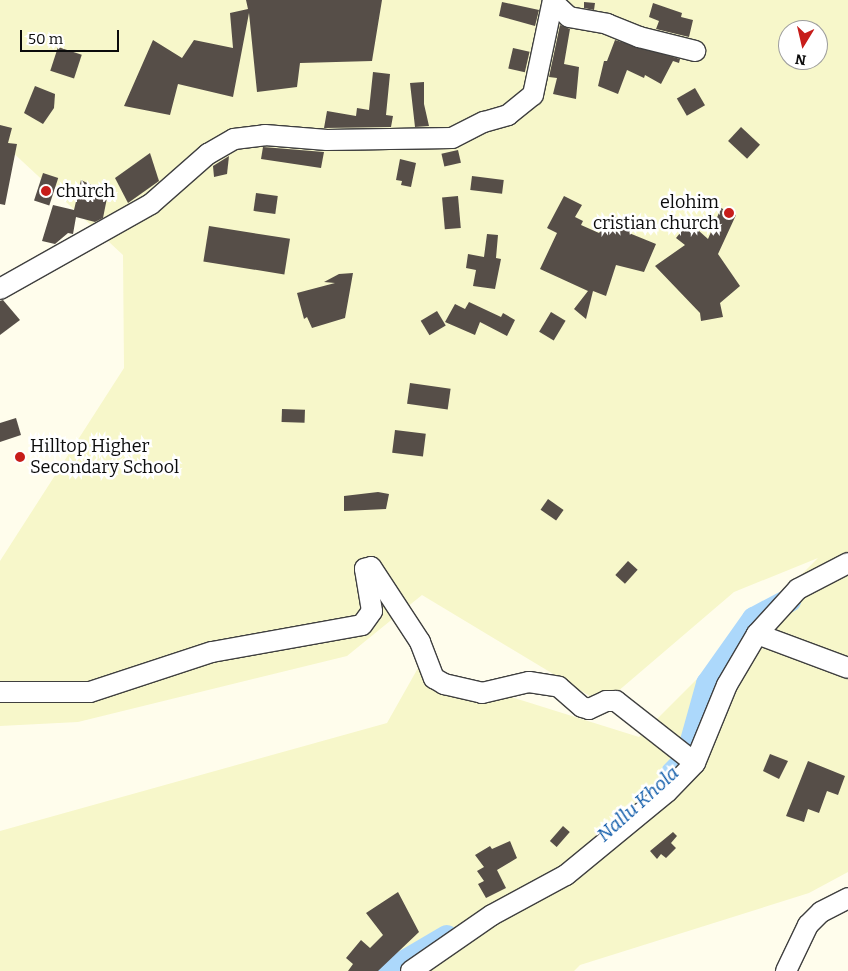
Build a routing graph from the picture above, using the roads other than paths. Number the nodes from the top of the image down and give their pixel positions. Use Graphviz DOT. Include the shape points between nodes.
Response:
graph roads {
  1 [pos="553,1"];
  2 [pos="695,51"];
  3 [pos="0,289"];
  4 [pos="848,563"];
  5 [pos="756,634"];
  6 [pos="848,668"];
  7 [pos="0,692"];
  8 [pos="694,762"];
  9 [pos="848,898"];
  10 [pos="411,971"];
  11 [pos="786,971"];
  1 -- 2 [label="street" via="569,17 607,24 639,37"];
  1 -- 3 [label="street" via="533,95 508,115 484,122 452,138 345,140 265,135 234,139 208,154 151,204"];
  4 -- 5 [label="street" via="798,589"];
  5 -- 6 [label="street"];
  5 -- 8 [label="street" via="726,686"];
  7 -- 8 [label="street" via="90,692 212,652 362,625 372,610 365,569 371,567 420,642 434,678 444,684 482,693 529,682 559,687 589,709 606,702 616,702"];
  8 -- 10 [label="street" via="667,792 566,875 492,915"];
  9 -- 11 [label="street" via="821,912 808,925"];
}
